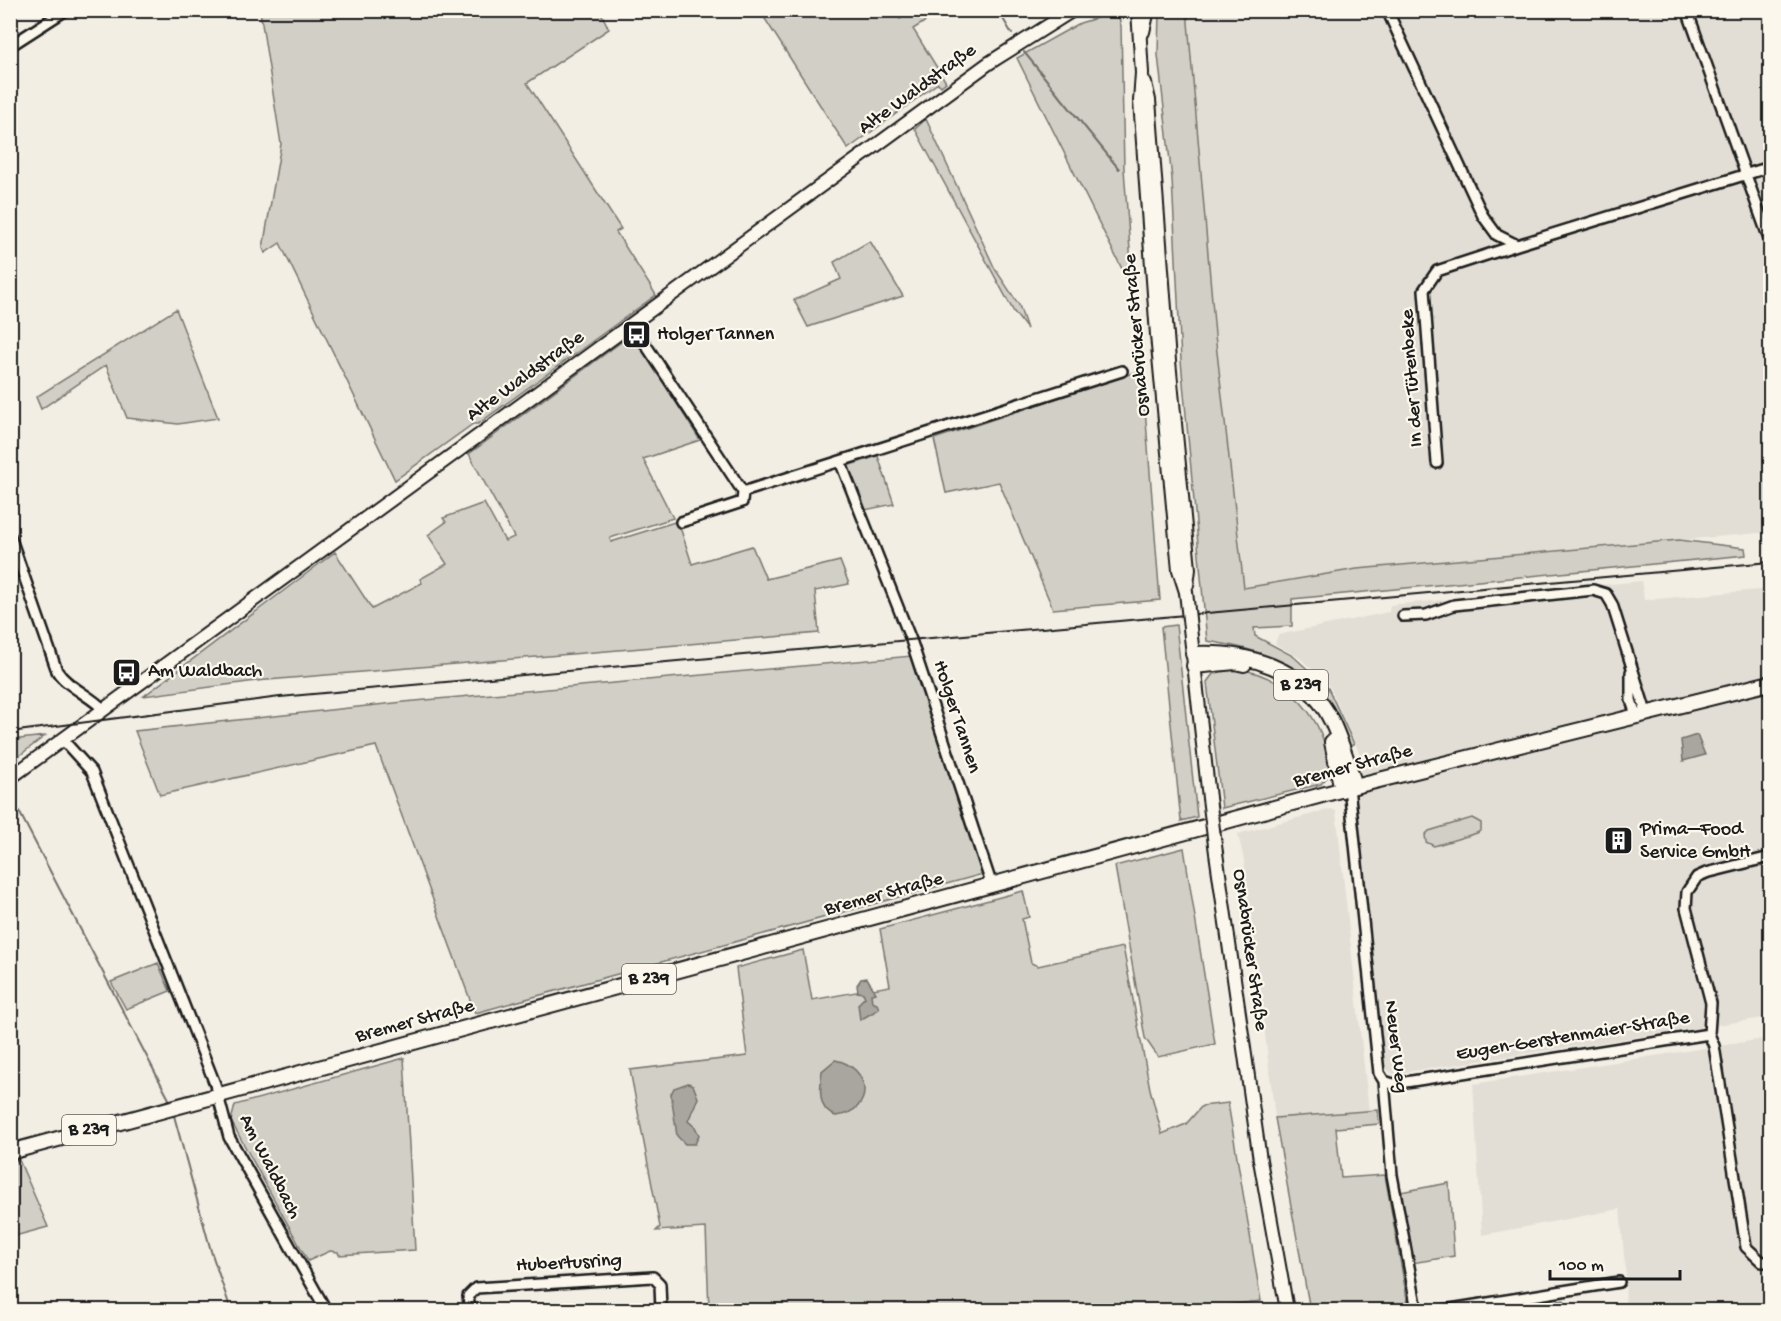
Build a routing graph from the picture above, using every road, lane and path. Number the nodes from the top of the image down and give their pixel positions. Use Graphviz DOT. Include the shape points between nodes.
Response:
graph roads {
  1 [pos="66,10"];
  2 [pos="1081,10"];
  3 [pos="1130,10"];
  4 [pos="1148,10"];
  5 [pos="1387,10"];
  6 [pos="1687,10"];
  7 [pos="1071,12"];
  8 [pos="1138,16"];
  9 [pos="1141,45"];
  10 [pos="10,46"];
  11 [pos="1770,167"];
  12 [pos="1746,174"];
  13 [pos="1770,242"];
  14 [pos="1517,244"];
  15 [pos="632,324"];
  16 [pos="1122,371"];
  17 [pos="840,461"];
  18 [pos="1437,463"];
  19 [pos="743,492"];
  20 [pos="681,522"];
  21 [pos="10,536"];
  22 [pos="1403,616"];
  23 [pos="1193,660"];
  24 [pos="1770,683"];
  25 [pos="104,710"];
  26 [pos="1641,714"];
  27 [pos="63,740"];
  28 [pos="10,778"];
  29 [pos="1348,788"];
  30 [pos="1770,857"];
  31 [pos="992,886"];
  32 [pos="1709,1034"];
  33 [pos="1384,1081"];
  34 [pos="218,1096"];
  35 [pos="10,1152"];
  36 [pos="1770,1262"];
  37 [pos="1619,1282"];
  38 [pos="326,1311"];
  39 [pos="470,1311"];
  40 [pos="661,1311"];
  41 [pos="1287,1311"];
  42 [pos="1417,1311"];
  43 [pos="1444,1311"];
  1 -- 10 [label="street"];
  2 -- 7 [label="main road, Alte Waldstraße"];
  3 -- 8 [label="main road"];
  4 -- 9 [label="main road"];
  5 -- 14 [label="street" via="1483,216 1497,236"];
  6 -- 12 [label="street"];
  7 -- 15 [label="main road, Alte Waldstraße" via="1019,43"];
  8 -- 9 [label="main road, Osnabrücker Straße"];
  9 -- 23 [label="main road, Osnabrücker Straße, bridge" via="1189,569 1186,592"];
  11 -- 12 [label="street, In der Tütenbeke"];
  12 -- 13 [label="street"];
  12 -- 14 [label="street, In der Tütenbeke"];
  14 -- 18 [label="street, In der Tütenbeke" via="1437,271 1424,290"];
  15 -- 19 [label="street"];
  15 -- 25 [label="main road, Alte Waldstraße"];
  16 -- 17 [label="street"];
  17 -- 19 [label="street"];
  17 -- 31 [label="street, Holger Tannen" via="911,640"];
  19 -- 20 [label="street" via="742,502"];
  21 -- 25 [label="street" via="57,671"];
  22 -- 26 [label="street" via="1426,615 1454,605 1593,590 1606,594 1631,670 1631,700"];
  23 -- 29 [label="main road, B 239" via="1261,667 1292,684 1325,721"];
  23 -- 41 [label="main road, Osnabrücker Straße, bridge" via="1260,1160"];
  24 -- 26 [label="main road, Bremer Straße / B 239"];
  25 -- 27 [label="main road, Alte Waldstraße"];
  26 -- 29 [label="main road, Bremer Straße / B 239"];
  27 -- 28 [label="main road, Alte Waldstraße"];
  27 -- 34 [label="street, Am Waldbach" via="92,772"];
  29 -- 31 [label="main road, Bremer Straße / B 239"];
  29 -- 33 [label="street, Neuer Weg" via="1378,1073"];
  30 -- 32 [label="street, Eugen-Gerstenmaier-Straße" via="1706,873 1697,877 1687,892 1686,908 1711,1003"];
  31 -- 34 [label="main road, Bremer Straße / B 239"];
  32 -- 33 [label="street, Eugen-Gerstenmaier-Straße" via="1393,1084"];
  32 -- 36 [label="street" via="1746,1247 1762,1262"];
  33 -- 42 [label="street, Neuer Weg" via="1392,1175"];
  34 -- 35 [label="main road, Bremer Straße / B 239"];
  34 -- 38 [label="street, Am Waldbach" via="230,1137"];
  37 -- 43 [label="street"];
  39 -- 40 [label="street, Hubertusring" via="468,1296 476,1288 653,1277 660,1284"];
}
